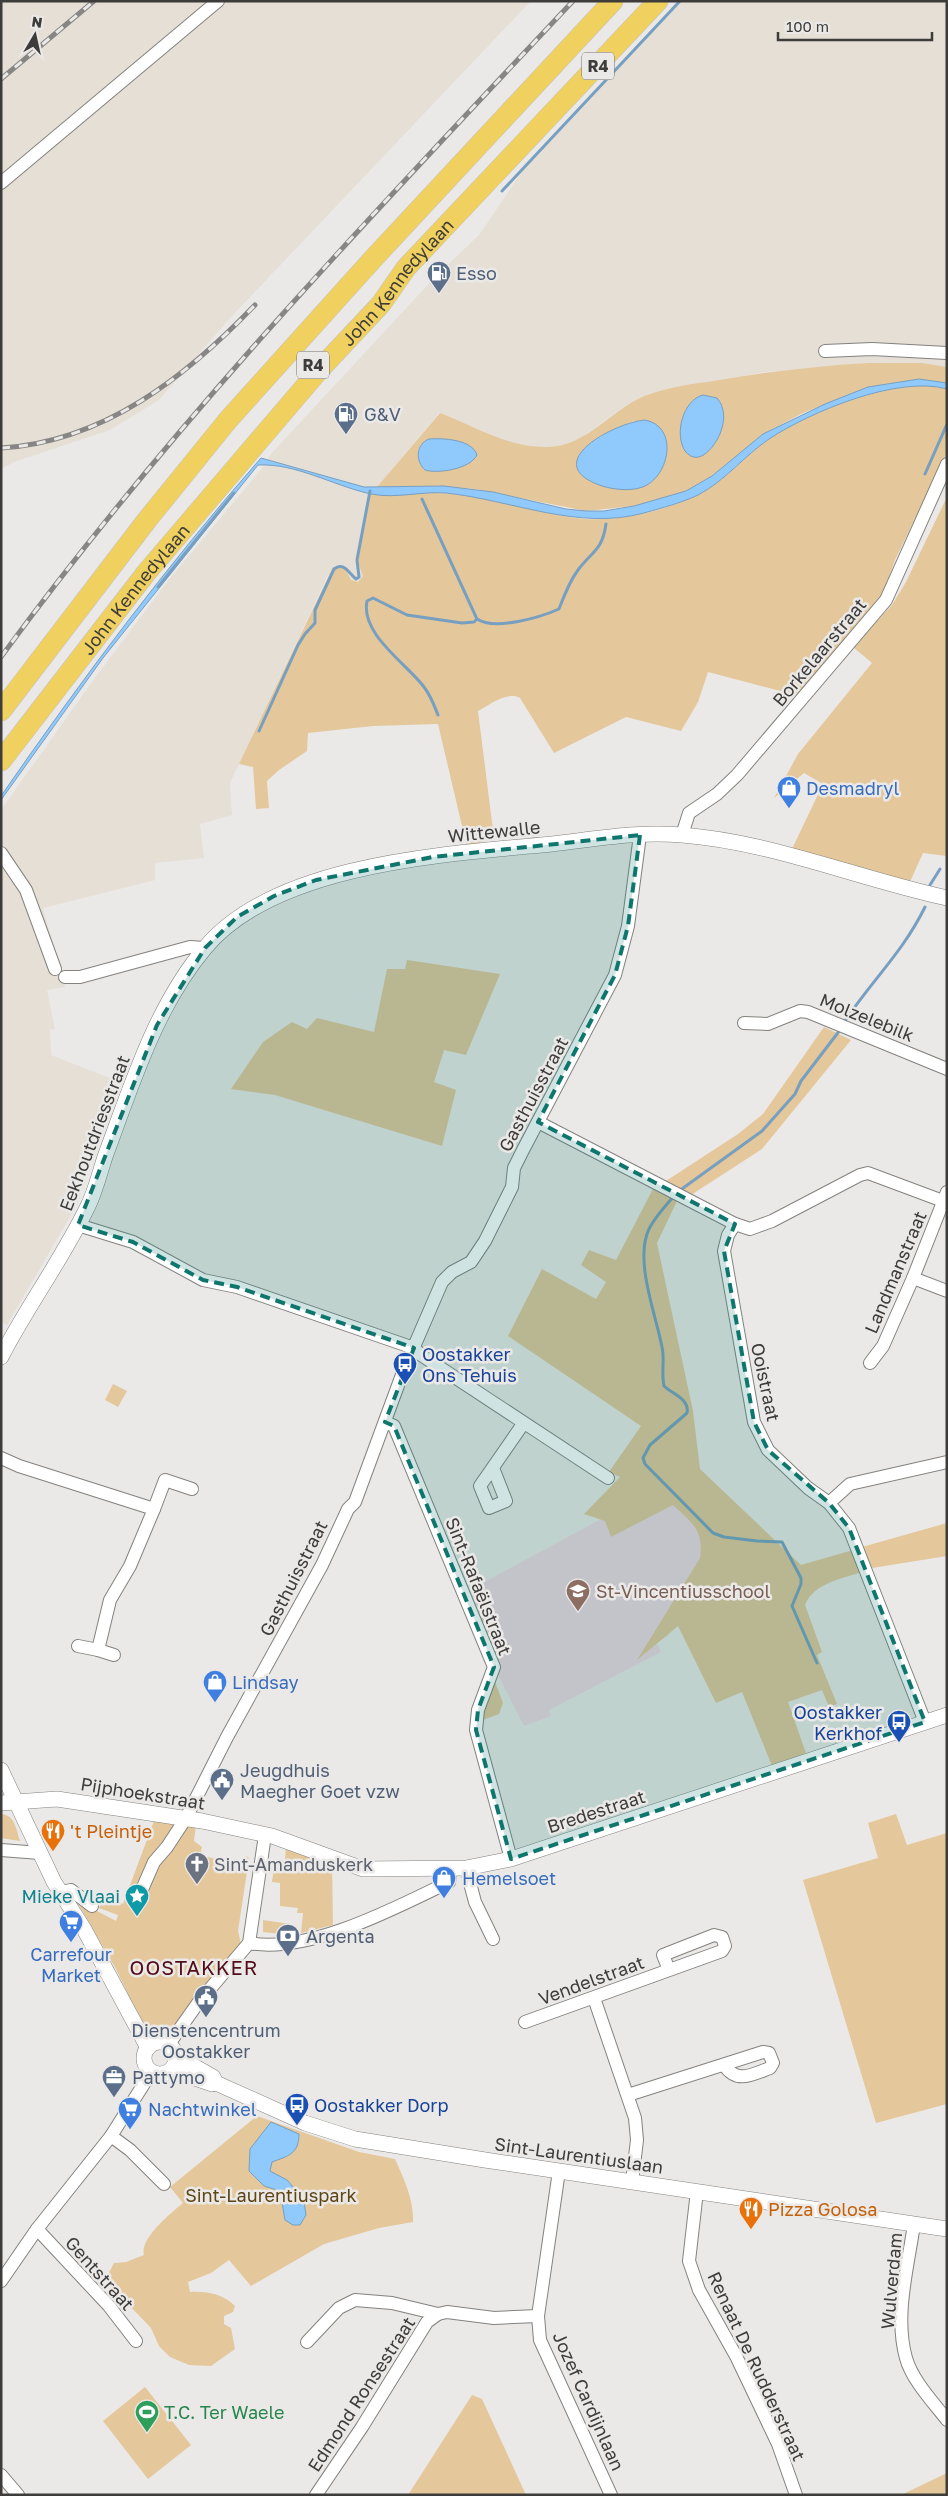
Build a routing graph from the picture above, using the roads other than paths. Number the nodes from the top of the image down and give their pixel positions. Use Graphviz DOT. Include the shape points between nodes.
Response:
graph roads {
  1 [pos="218,1"];
  2 [pos="613,1"];
  3 [pos="647,1"];
  4 [pos="658,1"];
  5 [pos="537,130"];
  6 [pos="1,183"];
  7 [pos="450,236"];
  8 [pos="825,350"];
  9 [pos="947,353"];
  10 [pos="947,464"];
  11 [pos="22,683"];
  12 [pos="1,706"];
  13 [pos="1,711"];
  14 [pos="3,758"];
  15 [pos="640,835"];
  16 [pos="682,835"];
  17 [pos="1,853"];
  18 [pos="947,898"];
  19 [pos="205,948"];
  20 [pos="744,1023"];
  21 [pos="947,1069"];
  22 [pos="538,1122"];
  23 [pos="945,1197"];
  24 [pos="736,1224"];
  25 [pos="78,1225"];
  26 [pos="914,1278"];
  27 [pos="947,1291"];
  28 [pos="414,1348"];
  29 [pos="1,1357"];
  30 [pos="870,1363"];
  31 [pos="386,1422"];
  32 [pos="522,1424"];
  33 [pos="1,1458"];
  34 [pos="946,1461"];
  35 [pos="493,1468"];
  36 [pos="608,1478"];
  37 [pos="192,1489"];
  38 [pos="829,1503"];
  39 [pos="154,1509"];
  40 [pos="78,1646"];
  41 [pos="98,1650"];
  42 [pos="114,1656"];
  43 [pos="947,1715"];
  44 [pos="924,1722"];
  45 [pos="1,1770"];
  46 [pos="9,1802"];
  47 [pos="186,1818"];
  48 [pos="265,1835"];
  49 [pos="1,1850"];
  50 [pos="40,1853"];
  51 [pos="511,1859"];
  52 [pos="466,1868"];
  53 [pos="451,1869"];
  54 [pos="61,1892"];
  55 [pos="140,1894"];
  56 [pos="92,1906"];
  57 [pos="493,1939"];
  58 [pos="248,1943"];
  59 [pos="668,1970"];
  60 [pos="594,1998"];
  61 [pos="524,2022"];
  62 [pos="148,2048"];
  63 [pos="172,2057"];
  64 [pos="724,2065"];
  65 [pos="152,2071"];
  66 [pos="628,2095"];
  67 [pos="111,2136"];
  68 [pos="559,2171"];
  69 [pos="632,2182"];
  70 [pos="164,2184"];
  71 [pos="697,2192"];
  72 [pos="914,2224"];
  73 [pos="947,2228"];
  74 [pos="37,2229"];
  75 [pos="6,2263"];
  76 [pos="1,2281"];
  77 [pos="438,2314"];
  78 [pos="538,2316"];
  79 [pos="136,2341"];
  80 [pos="307,2342"];
  81 [pos="947,2420"];
  82 [pos="1,2474"];
  83 [pos="18,2495"];
  84 [pos="316,2495"];
  85 [pos="612,2495"];
  86 [pos="796,2495"];
  1 -- 6 [label="street"];
  2 -- 11 [label="highway, John Kennedylaan / R4" via="410,218 228,420"];
  3 -- 14 [label="highway, John Kennedylaan / R4" via="391,271 367,306 148,554"];
  4 -- 5 [label="highway, John Kennedylaan / R4"];
  5 -- 7 [label="highway" via="502,178"];
  5 -- 14 [label="highway, John Kennedylaan / R4" via="406,268 381,304 320,369 165,550"];
  8 -- 9 [label="street"];
  10 -- 16 [label="street, Borkelaarstraat" via="886,600 737,775 717,794 688,813"];
  11 -- 12 [label="highway"];
  11 -- 13 [label="highway, John Kennedylaan / R4"];
  15 -- 16 [label="street, Wittewalle"];
  15 -- 19 [label="street, Wittewalle" via="433,857 316,880 274,896 237,917"];
  15 -- 22 [label="street, Gasthuisstraat" via="628,926 615,976"];
  16 -- 18 [label="street, Wittewalle" via="738,844"];
  17 -- 19 [label="street" via="26,890 60,973 80,977 190,947"];
  19 -- 25 [label="street, Eekhoutdriesstraat" via="157,1025 128,1094 89,1204"];
  20 -- 21 [label="street, Molzelebilk" via="768,1024 800,1011 808,1012"];
  22 -- 24 [label="street"];
  22 -- 28 [label="street, Gasthuisstraat" via="514,1168 512,1187 485,1241 471,1262 452,1272 442,1282"];
  23 -- 24 [label="street" via="868,1173 772,1220 750,1228"];
  23 -- 26 [label="street, Landmanstraat"];
  24 -- 38 [label="street, Ooistraat" via="728,1235 724,1251 754,1422 768,1450"];
  25 -- 28 [label="street" via="133,1242 203,1280 237,1287"];
  25 -- 29 [label="street, Eekhoutdriesstraat"];
  26 -- 27 [label="street"];
  26 -- 30 [label="street, Landmanstraat" via="883,1346"];
  28 -- 31 [label="street, Gasthuisstraat"];
  28 -- 32 [label="street"];
  31 -- 47 [label="street, Gasthuisstraat" via="355,1502"];
  31 -- 51 [label="street, Sint-Rafaëlstraat" via="394,1426 494,1667 478,1710 476,1730"];
  32 -- 35 [label="street"];
  32 -- 36 [label="street"];
  33 -- 39 [label="street"];
  34 -- 38 [label="street" via="850,1484"];
  37 -- 39 [label="street" via="166,1480"];
  38 -- 44 [label="street, Ooistraat" via="852,1535"];
  39 -- 41 [label="street" via="130,1566 110,1600"];
  40 -- 41 [label="street"];
  41 -- 42 [label="street"];
  43 -- 44 [label="street, Bredestraat"];
  44 -- 51 [label="street, Bredestraat"];
  45 -- 46 [label="street"];
  46 -- 47 [label="street, Pijphoekstraat" via="38,1799 77,1801"];
  46 -- 50 [label="street"];
  47 -- 48 [label="street, Pijphoekstraat"];
  47 -- 55 [label="street, Gasthuisstraat" via="154,1862"];
  48 -- 53 [label="street, Pijphoekstraat" via="363,1870"];
  48 -- 58 [label="street"];
  49 -- 50 [label="street"];
  50 -- 54 [label="street"];
  51 -- 52 [label="street, Bredestraat"];
  52 -- 53 [label="street, Bredestraat"];
  52 -- 57 [label="street" via="476,1902"];
  53 -- 58 [label="street" via="449,1882 385,1913 300,1941 269,1945"];
  54 -- 56 [label="street" via="71,1890"];
  54 -- 62 [label="street"];
  58 -- 63 [label="street" via="198,2003"];
  59 -- 60 [label="street, Vendelstraat"];
  60 -- 61 [label="street, Vendelstraat"];
  60 -- 66 [label="street"];
  62 -- 63 [label="street" via="158,2042"];
  62 -- 65 [label="street" via="145,2060"];
  63 -- 65 [label="street" via="161,2074"];
  63 -- 68 [label="street, Sint-Laurentiuslaan" via="213,2078 216,2083 300,2120 355,2139"];
  64 -- 66 [label="street"];
  65 -- 67 [label="street"];
  66 -- 69 [label="street" via="637,2140"];
  67 -- 70 [label="street"];
  67 -- 74 [label="street"];
  68 -- 69 [label="street, Sint-Laurentiuslaan"];
  68 -- 78 [label="street, Jozef Cardijnlaan"];
  69 -- 71 [label="street, Sint-Laurentiuslaan"];
  71 -- 72 [label="street, Sint-Laurentiuslaan"];
  71 -- 86 [label="street, Renaat De Rudderstraat" via="689,2261 699,2290 770,2427"];
  72 -- 73 [label="street, Sint-Laurentiuslaan"];
  72 -- 81 [label="street, Wulverdam" via="901,2330 906,2360"];
  74 -- 75 [label="street"];
  74 -- 79 [label="street, Gentstraat" via="109,2306"];
  75 -- 76 [label="street"];
  77 -- 78 [label="street, Edmond Ronsestraat" via="447,2312 494,2318"];
  77 -- 80 [label="street, Edmond Ronsestraat" via="392,2303 355,2300 339,2308"];
  77 -- 84 [label="street, Edmond Ronsestraat" via="427,2322"];
  78 -- 85 [label="street, Jozef Cardijnlaan" via="540,2340"];
  82 -- 83 [label="street"];
}
